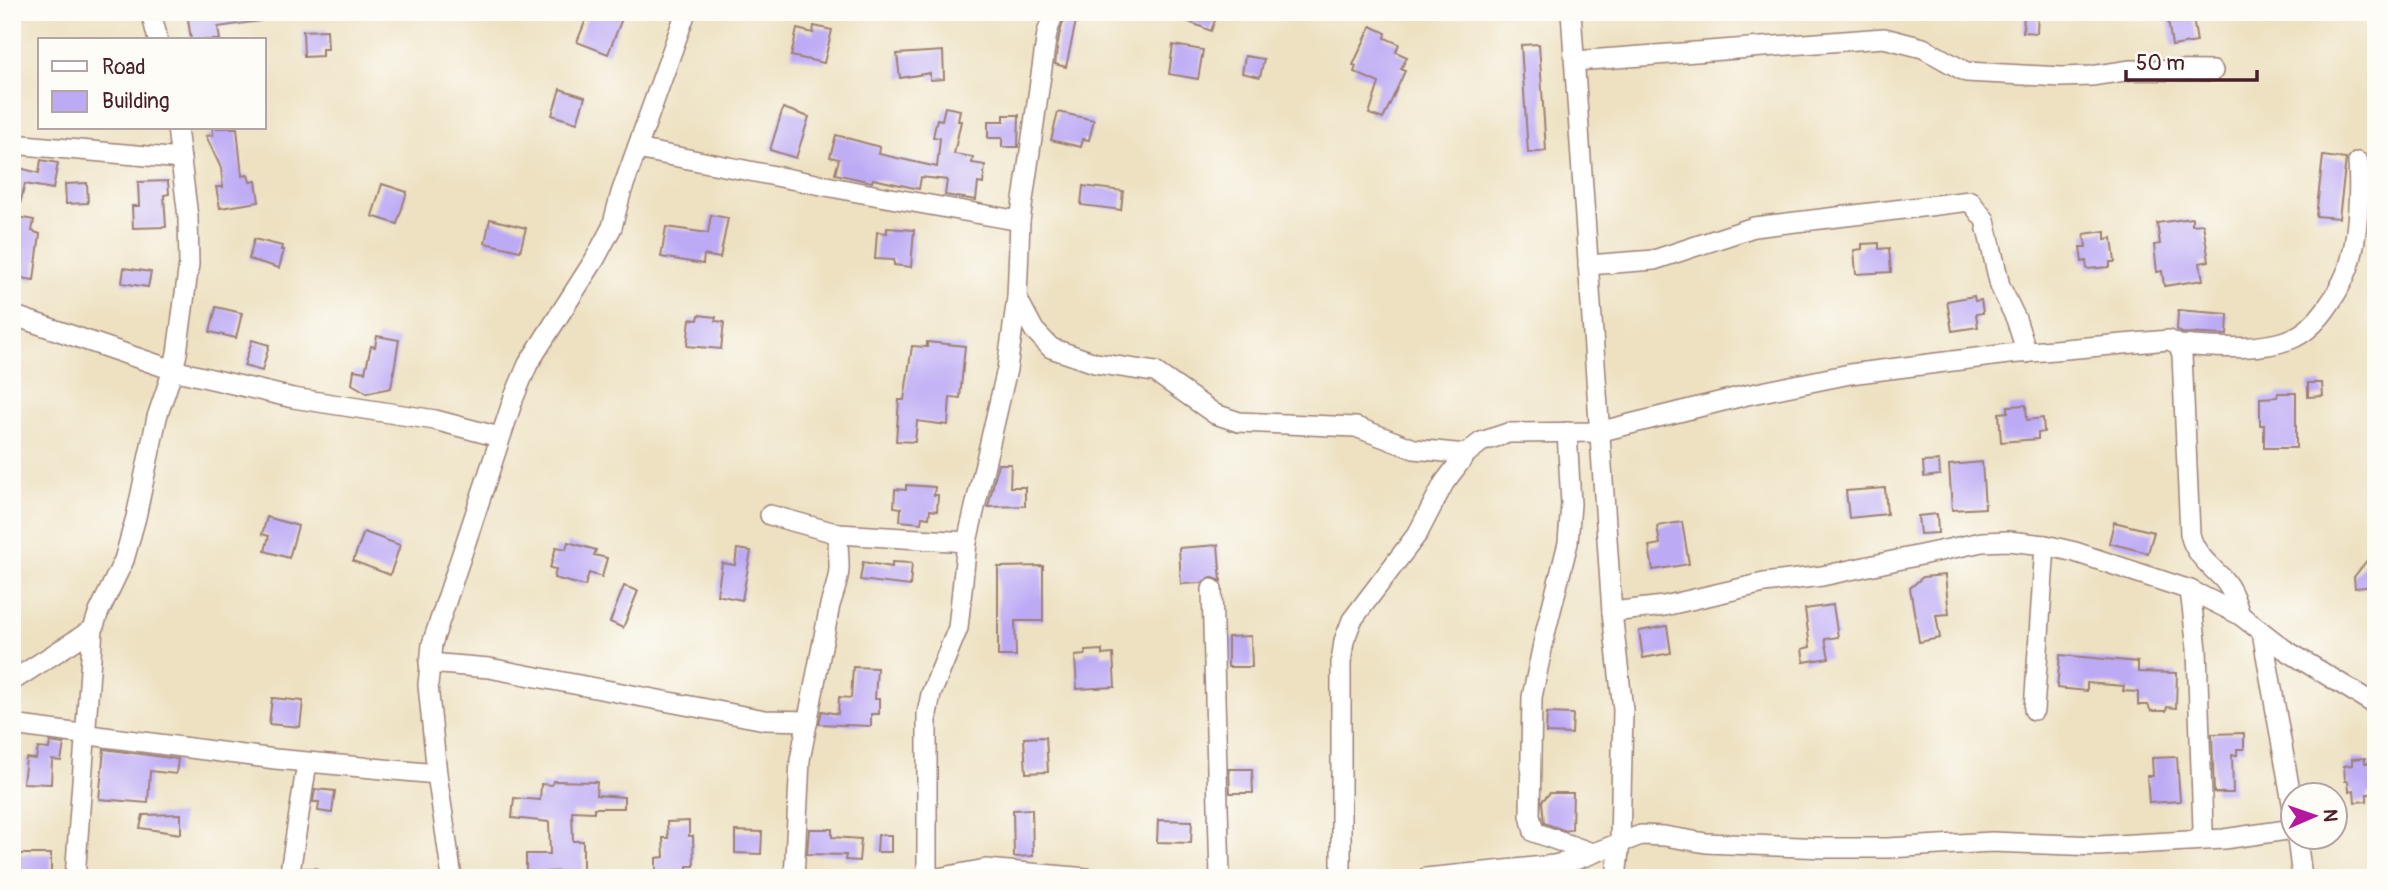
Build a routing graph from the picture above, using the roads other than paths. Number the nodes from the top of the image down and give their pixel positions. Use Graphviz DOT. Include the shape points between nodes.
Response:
graph roads {
  1 [pos="150,12"];
  2 [pos="686,12"];
  3 [pos="1054,12"];
  4 [pos="1572,12"];
  5 [pos="157,38"];
  6 [pos="1575,61"];
  7 [pos="2213,71"];
  8 [pos="177,130"];
  9 [pos="12,144"];
  10 [pos="637,149"];
  11 [pos="181,159"];
  12 [pos="2358,162"];
  13 [pos="1020,220"];
  14 [pos="1588,265"];
  15 [pos="1017,298"];
  16 [pos="12,315"];
  17 [pos="2179,345"];
  18 [pos="2027,354"];
  19 [pos="173,370"];
  20 [pos="1567,432"];
  21 [pos="1598,432"];
  22 [pos="499,437"];
  23 [pos="1466,454"];
  24 [pos="770,515"];
  25 [pos="839,534"];
  26 [pos="967,542"];
  27 [pos="2045,545"];
  28 [pos="1212,589"];
  29 [pos="2190,590"];
  30 [pos="1612,612"];
  31 [pos="2240,615"];
  32 [pos="93,629"];
  33 [pos="2262,632"];
  34 [pos="429,663"];
  35 [pos="12,681"];
  36 [pos="2376,705"];
  37 [pos="2034,710"];
  38 [pos="808,721"];
  39 [pos="12,724"];
  40 [pos="86,736"];
  41 [pos="307,762"];
  42 [pos="437,774"];
  43 [pos="2288,782"];
  44 [pos="2280,831"];
  45 [pos="2199,841"];
  46 [pos="1620,842"];
  47 [pos="2299,852"];
  48 [pos="1592,853"];
  49 [pos="1505,874"];
  50 [pos="75,878"];
  51 [pos="289,878"];
  52 [pos="296,878"];
  53 [pos="313,878"];
  54 [pos="452,878"];
  55 [pos="794,878"];
  56 [pos="927,878"];
  57 [pos="938,878"];
  58 [pos="1087,878"];
  59 [pos="1220,878"];
  60 [pos="1341,878"];
  61 [pos="1426,878"];
  62 [pos="1616,878"];
  63 [pos="2302,878"];
  1 -- 5 [label="street"];
  2 -- 10 [label="street"];
  3 -- 13 [label="street" via="1047,33"];
  4 -- 6 [label="street"];
  6 -- 7 [label="street" via="1884,38 1923,48 1966,72 2062,77 2131,70"];
  6 -- 14 [label="street"];
  8 -- 11 [label="street"];
  9 -- 11 [label="street"];
  10 -- 13 [label="street"];
  10 -- 22 [label="street" via="612,227 528,364"];
  11 -- 19 [label="street" via="189,264"];
  12 -- 17 [label="street" via="2359,195 2348,268 2312,326 2264,346"];
  13 -- 15 [label="street"];
  14 -- 18 [label="street" via="1654,260 1754,227 1970,201 1985,220 2000,286"];
  14 -- 21 [label="street"];
  15 -- 23 [label="street" via="1034,331 1051,348 1094,363 1155,372 1215,414 1239,422 1356,427 1414,449"];
  15 -- 26 [label="street" via="1007,369"];
  16 -- 19 [label="street"];
  17 -- 18 [label="street" via="2158,339"];
  17 -- 31 [label="street" via="2190,534 2201,558 2231,591"];
  18 -- 21 [label="street" via="1850,374"];
  19 -- 22 [label="street" via="293,398 435,419"];
  19 -- 32 [label="street" via="157,417 124,560"];
  20 -- 21 [label="street"];
  20 -- 23 [label="street" via="1508,433 1481,442"];
  20 -- 48 [label="street" via="1569,543 1532,697 1530,815 1534,832"];
  21 -- 30 [label="street"];
  22 -- 34 [label="street"];
  23 -- 60 [label="street" via="1444,482 1418,533 1352,620 1344,641"];
  24 -- 25 [label="street"];
  25 -- 26 [label="street"];
  25 -- 38 [label="street" via="837,579"];
  26 -- 56 [label="street" via="958,628 927,714"];
  27 -- 29 [label="street"];
  27 -- 30 [label="street" via="1983,542 1664,606"];
  27 -- 37 [label="street"];
  28 -- 59 [label="street"];
  29 -- 31 [label="street"];
  29 -- 45 [label="street" via="2200,712 2203,829"];
  30 -- 46 [label="street" via="1623,710"];
  31 -- 33 [label="street"];
  32 -- 35 [label="street"];
  32 -- 40 [label="street"];
  33 -- 36 [label="street"];
  33 -- 43 [label="street"];
  34 -- 38 [label="street" via="489,668 765,720"];
  34 -- 42 [label="street"];
  38 -- 55 [label="street" via="800,760"];
  39 -- 40 [label="street"];
  40 -- 41 [label="street"];
  40 -- 50 [label="street"];
  41 -- 42 [label="street"];
  41 -- 51 [label="street"];
  42 -- 54 [label="street"];
  44 -- 45 [label="street"];
  45 -- 46 [label="street" via="1825,848 1641,835"];
  46 -- 48 [label="street"];
  46 -- 62 [label="street"];
  47 -- 63 [label="street"];
  48 -- 49 [label="street"];
  49 -- 61 [label="street"];
  52 -- 53 [label="street"];
  57 -- 58 [label="street" via="986,869"];
}
